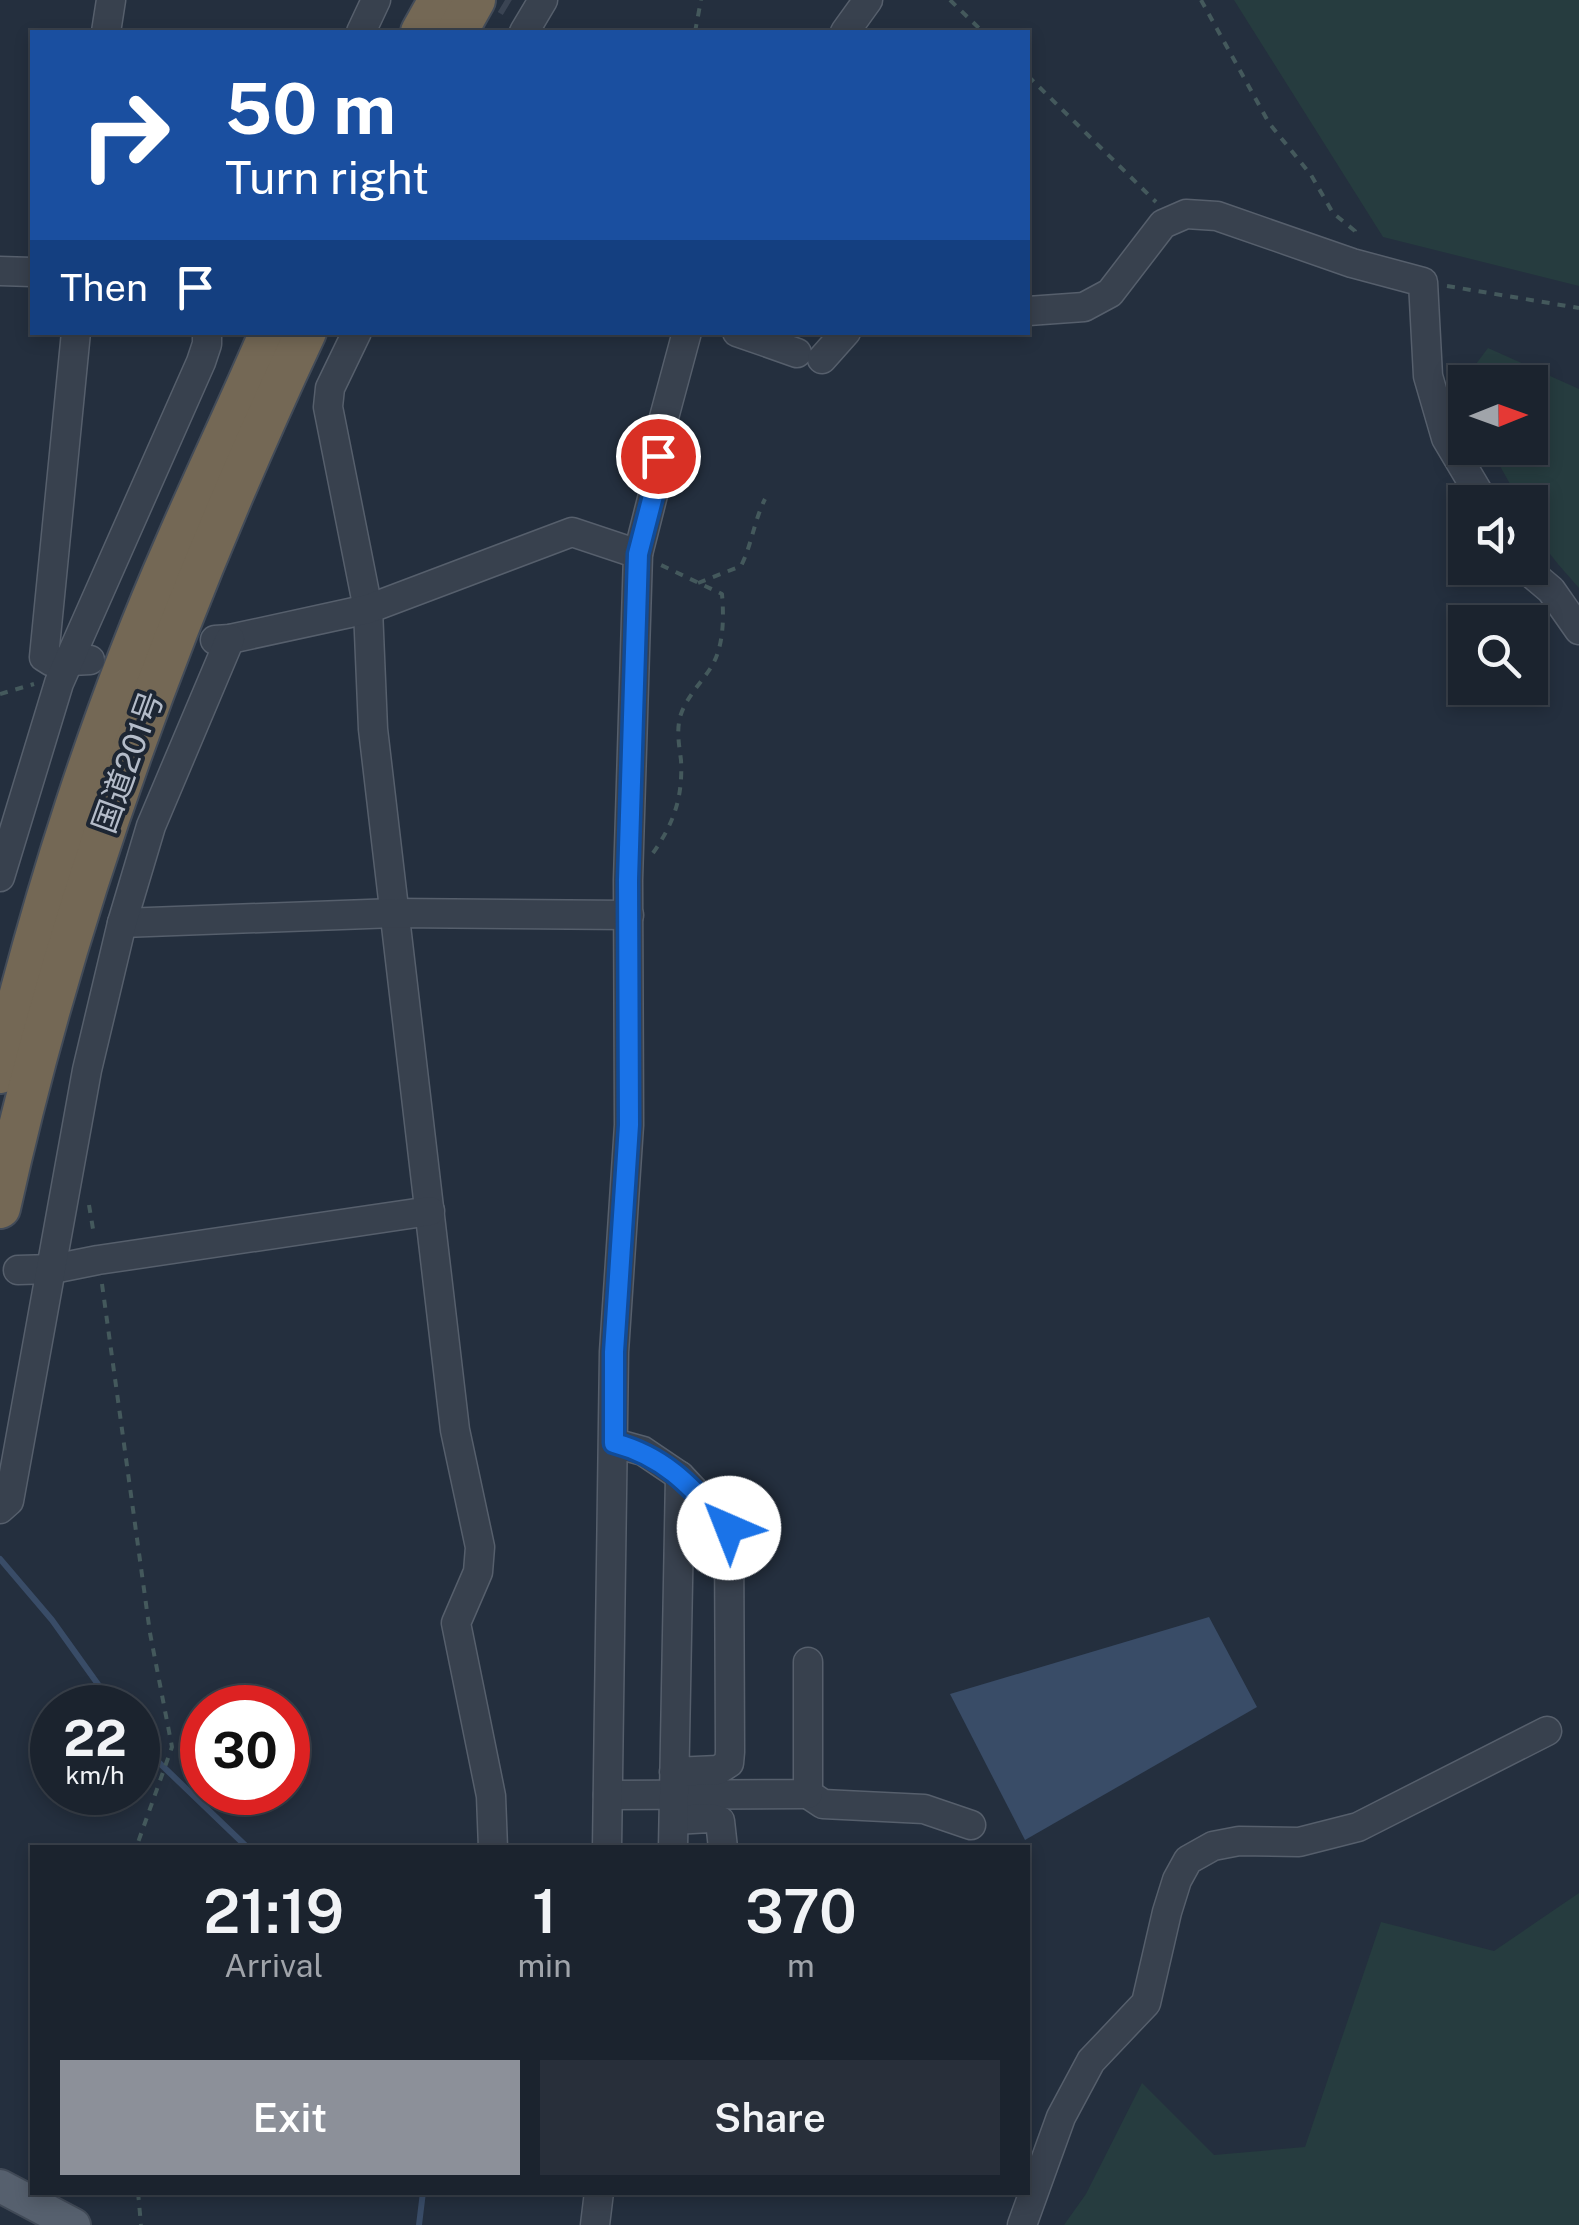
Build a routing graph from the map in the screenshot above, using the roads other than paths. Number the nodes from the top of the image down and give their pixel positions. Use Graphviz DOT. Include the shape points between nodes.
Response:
graph roads {
  1 [pos="110,0"];
  2 [pos="376,0"];
  3 [pos="439,0"];
  4 [pos="868,0"];
  5 [pos="517,10"];
  6 [pos="106,30"];
  7 [pos="362,30"];
  8 [pos="422,30"];
  9 [pos="463,30"];
  10 [pos="846,30"];
  11 [pos="0,271"];
  12 [pos="30,272"];
  13 [pos="1030,311"];
  14 [pos="76,335"];
  15 [pos="206,335"];
  16 [pos="269,335"];
  17 [pos="305,335"];
  18 [pos="355,335"];
  19 [pos="686,335"];
  20 [pos="746,335"];
  21 [pos="842,335"];
  22 [pos="1474,485"];
  23 [pos="638,554"];
  24 [pos="1545,585"];
  25 [pos="368,608"];
  26 [pos="1579,630"];
  27 [pos="72,669"];
  28 [pos="0,878"];
  29 [pos="395,913"];
  30 [pos="629,915"];
  31 [pos="122,923"];
  32 [pos="0,1072"];
  33 [pos="0,1208"];
  34 [pos="430,1212"];
  35 [pos="53,1269"];
  36 [pos="18,1270"];
  37 [pos="614,1443"];
  38 [pos="680,1476"];
  39 [pos="0,1509"];
  40 [pos="808,1662"];
  41 [pos="1546,1731"];
  42 [pos="808,1794"];
  43 [pos="608,1795"];
  44 [pos="674,1809"];
  45 [pos="971,1825"];
  46 [pos="493,1845"];
  47 [pos="607,1845"];
  48 [pos="723,1845"];
  49 [pos="0,2186"];
  50 [pos="599,2195"];
  51 [pos="74,2225"];
  52 [pos="595,2225"];
  53 [pos="1022,2225"];
  1 -- 6 [label="street"];
  2 -- 7 [label="street"];
  3 -- 8 [label="highway"];
  4 -- 10 [label="street"];
  5 -- 9 [label="highway"];
  11 -- 12 [label="street"];
  13 -- 22 [label="street" via="1084,307 1110,292 1163,224 1186,214 1216,216 1423,282 1428,376 1446,438"];
  14 -- 27 [label="street" via="44,657"];
  15 -- 27 [label="street" via="201,362"];
  16 -- 32 [label="highway, 国道201号" via="112,703"];
  17 -- 33 [label="highway, 国道201号" via="138,728 48,1013"];
  18 -- 25 [label="street" via="328,407"];
  19 -- 23 [label="street"];
  20 -- 21 [label="street" via="810,356"];
  23 -- 25 [label="street" via="572,532"];
  23 -- 30 [label="street"];
  24 -- 26 [label="street"];
  25 -- 29 [label="street" via="373,729"];
  25 -- 31 [label="street" via="222,639 150,826"];
  27 -- 28 [label="street"];
  29 -- 30 [label="street"];
  29 -- 31 [label="street"];
  29 -- 34 [label="street"];
  30 -- 37 [label="street" via="629,1125"];
  31 -- 35 [label="street" via="87,1070"];
  34 -- 35 [label="street"];
  34 -- 46 [label="street" via="455,1430 480,1546 478,1572 456,1622 491,1796"];
  35 -- 36 [label="street"];
  35 -- 39 [label="street" via="9,1501"];
  37 -- 38 [label="street" via="643,1451"];
  37 -- 43 [label="street"];
  38 -- 44 [label="street"];
  38 -- 44 [label="street" via="729,1528 730,1752 729,1764"];
  40 -- 42 [label="street"];
  41 -- 53 [label="street" via="1358,1827 1299,1842 1213,1846 1188,1860 1167,1912 1146,2003 1091,2061 1060,2117"];
  42 -- 44 [label="street"];
  42 -- 45 [label="street" via="822,1804 924,1809"];
  43 -- 44 [label="street"];
  43 -- 47 [label="street"];
  44 -- 48 [label="street" via="720,1821"];
  49 -- 51 [label="main road"];
  50 -- 52 [label="street"];
}
